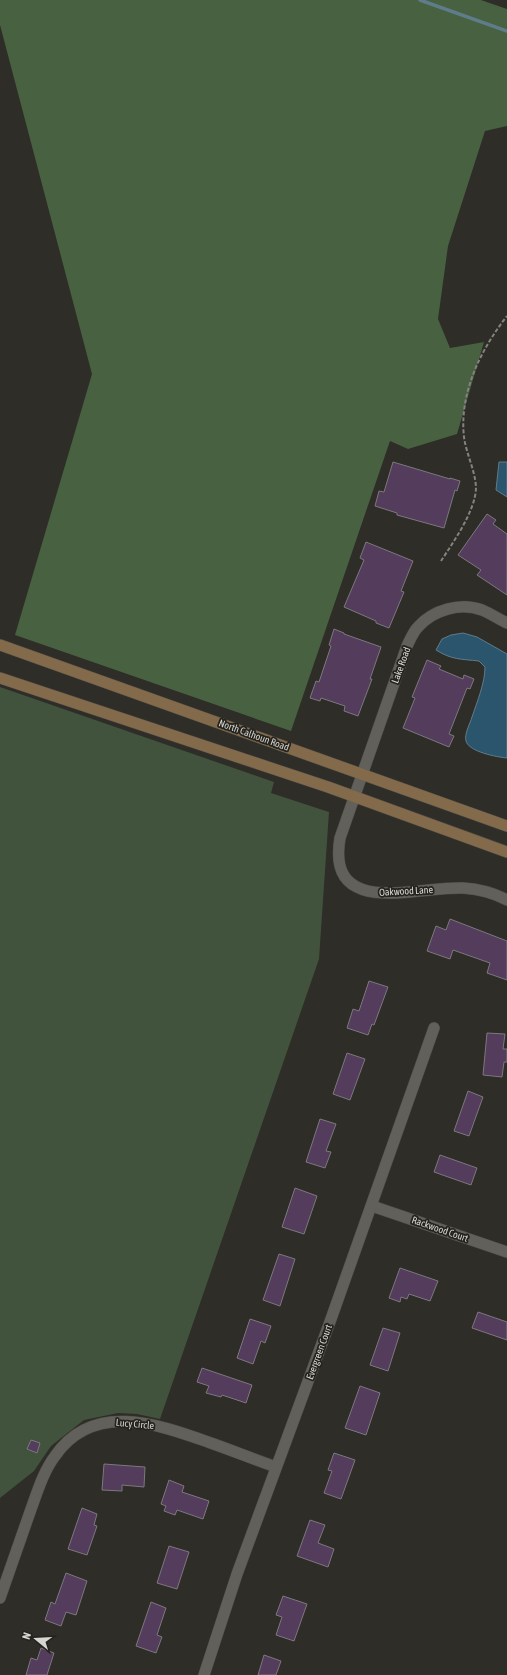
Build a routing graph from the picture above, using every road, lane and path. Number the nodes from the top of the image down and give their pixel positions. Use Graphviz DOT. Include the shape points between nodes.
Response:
graph roads {
  1 [pos="507,316"];
  2 [pos="441,561"];
  3 [pos="507,623"];
  4 [pos="0,644"];
  5 [pos="0,678"];
  6 [pos="363,774"];
  7 [pos="354,797"];
  8 [pos="507,826"];
  9 [pos="507,852"];
  10 [pos="507,900"];
  11 [pos="434,1028"];
  12 [pos="372,1206"];
  13 [pos="507,1252"];
  14 [pos="276,1467"];
  15 [pos="0,1598"];
  16 [pos="204,1675"];
  1 -- 2 [label="path" via="487,345 472,376 464,413 464,437 476,487 471,510"];
  3 -- 6 [label="street, Lake Road" via="481,610 462,607 446,609 429,617 416,628 407,646"];
  4 -- 6 [label="main road, North Calhoun Road"];
  5 -- 7 [label="main road"];
  6 -- 7 [label="street, Lake Road"];
  6 -- 8 [label="main road, North Calhoun Road"];
  7 -- 9 [label="main road"];
  7 -- 10 [label="street, Oakwood Lane" via="337,853 341,871 355,886 381,894 463,888 478,890"];
  11 -- 12 [label="street, Evergreen Court"];
  12 -- 13 [label="street, Rackwood Court"];
  12 -- 14 [label="street, Evergreen Court"];
  14 -- 15 [label="street, Lucy Circle" via="170,1429 145,1423 120,1421 89,1428 64,1446 46,1472"];
  14 -- 16 [label="street, Evergreen Court"];
}
